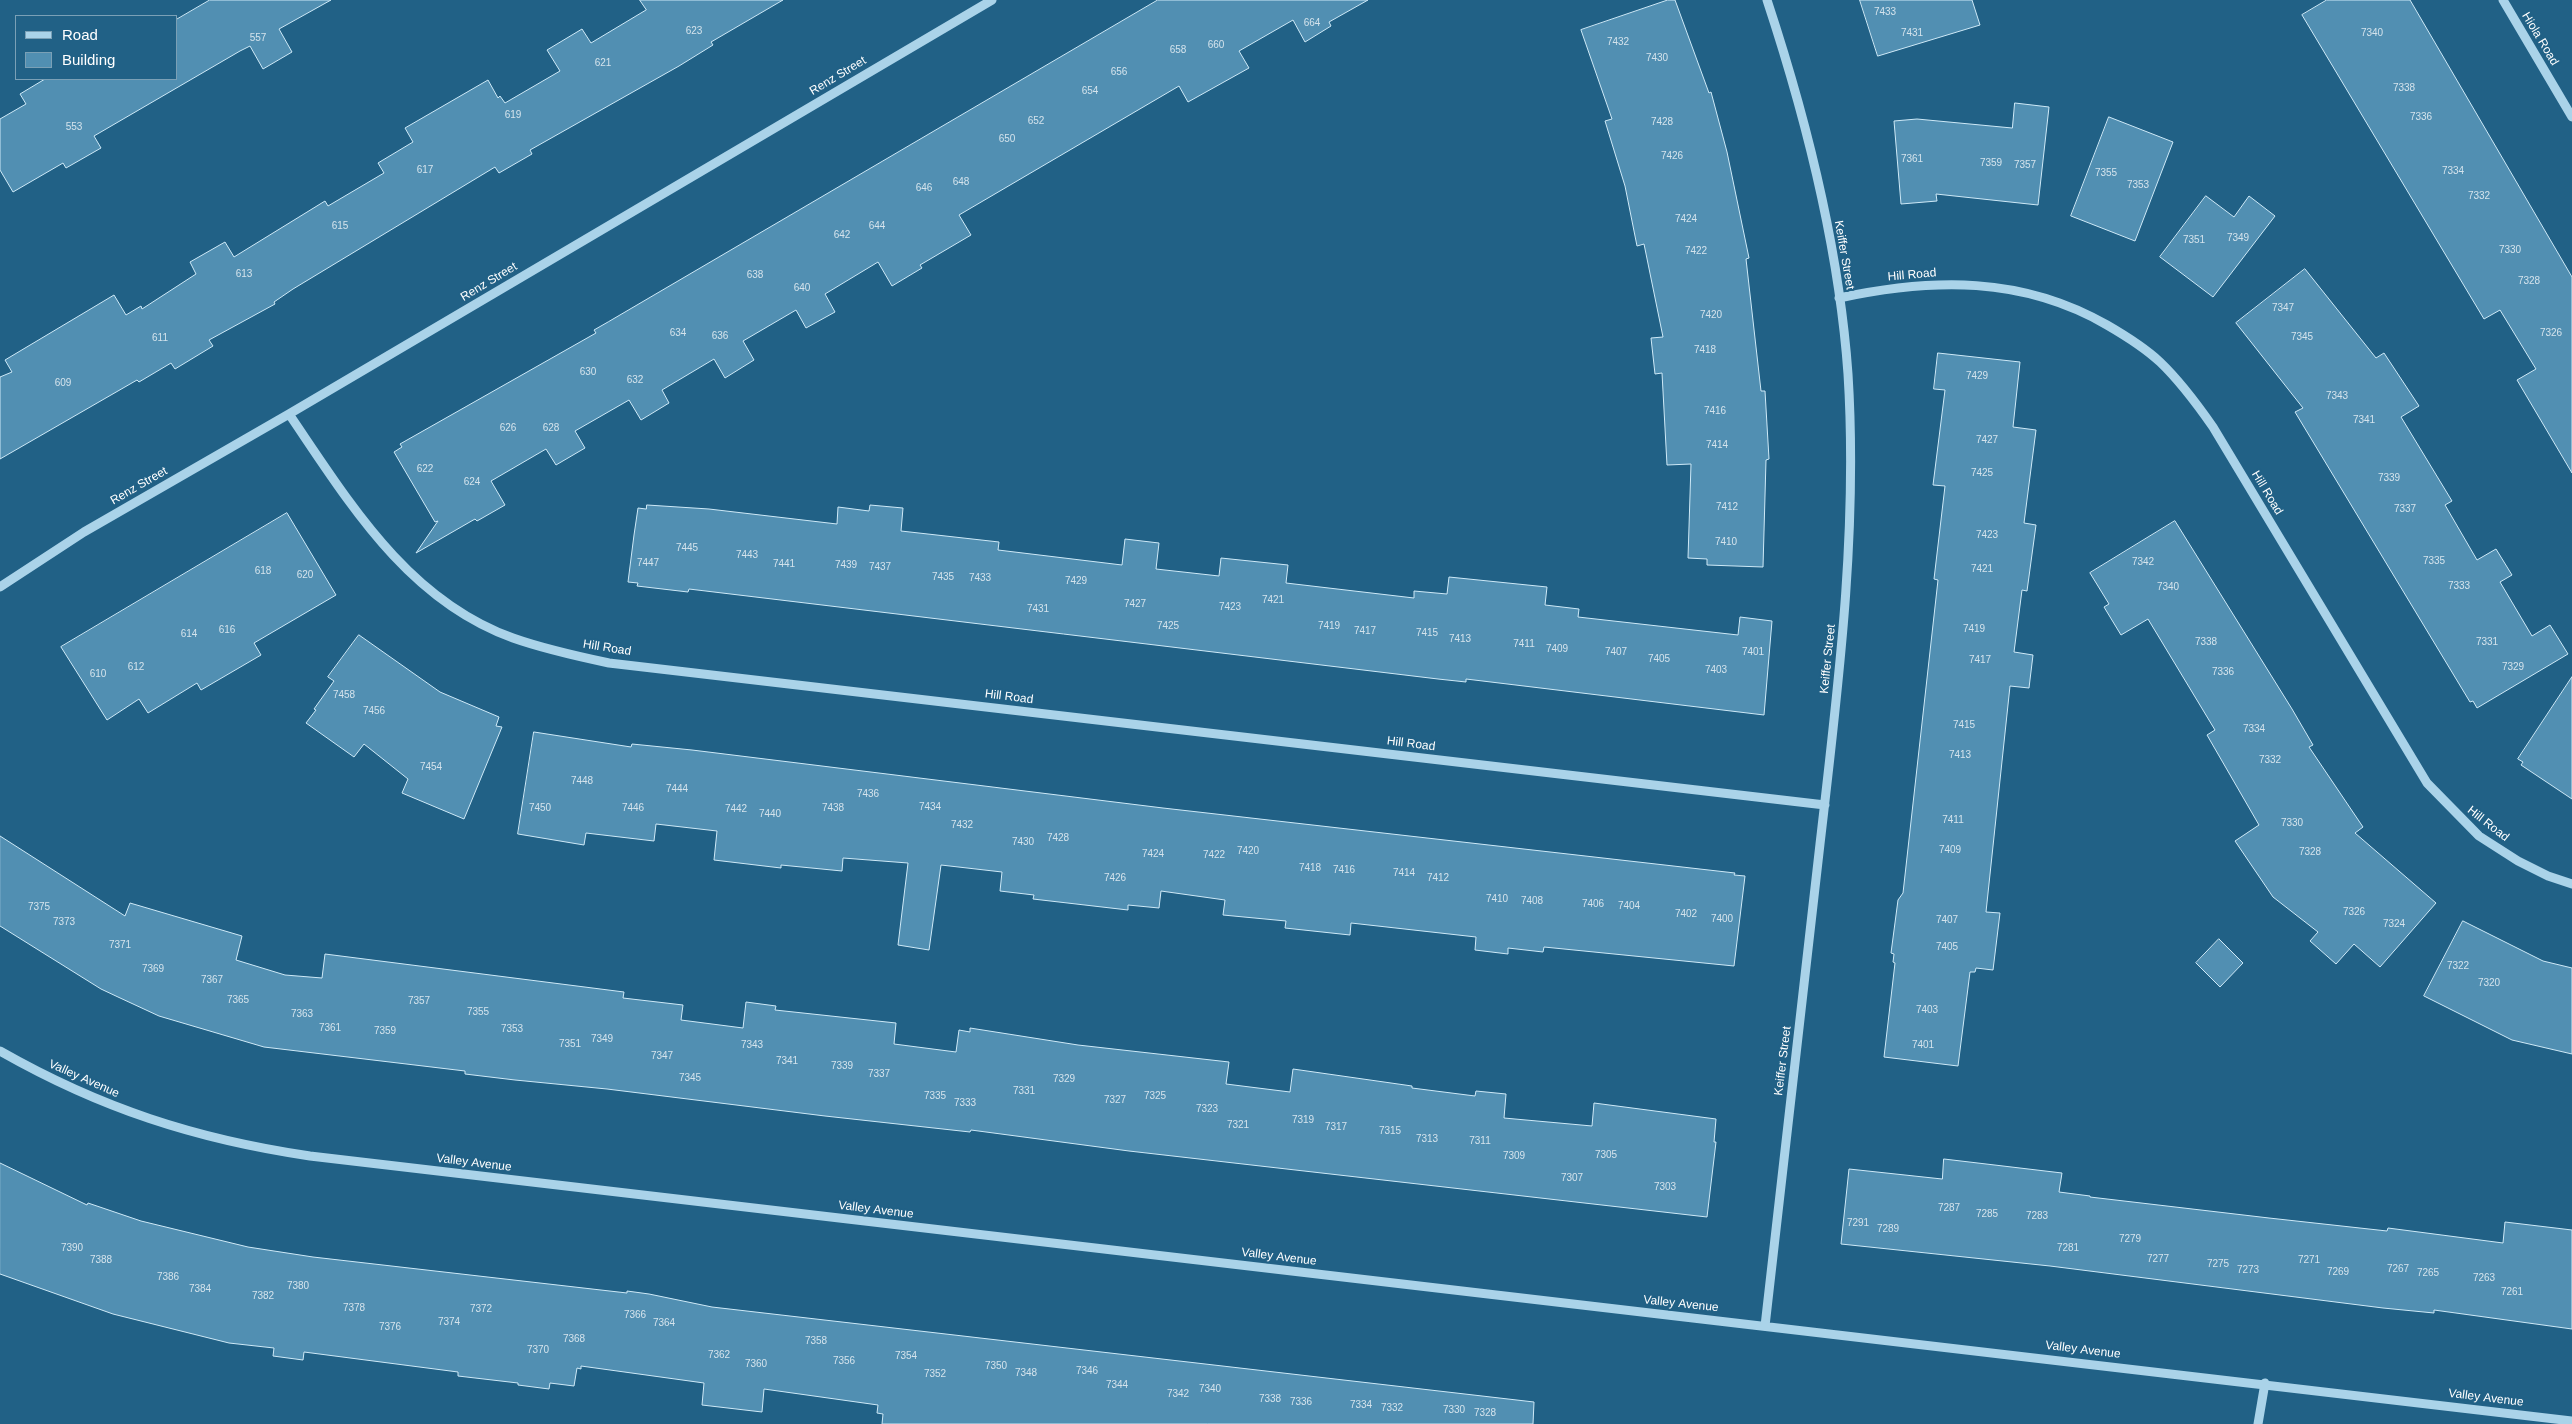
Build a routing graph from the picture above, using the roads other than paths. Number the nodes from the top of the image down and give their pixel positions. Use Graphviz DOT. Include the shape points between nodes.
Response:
graph roads {
  1 [pos="992,0"];
  2 [pos="1767,0"];
  3 [pos="2502,0"];
  4 [pos="2572,117"];
  5 [pos="1839,298"];
  6 [pos="289,414"];
  7 [pos="0,587"];
  8 [pos="1825,805"];
  9 [pos="2572,884"];
  10 [pos="0,1051"];
  11 [pos="1765,1326"];
  12 [pos="2265,1384"];
  13 [pos="2572,1421"];
  14 [pos="2258,1424"];
  1 -- 6 [label="street, Renz Street"];
  2 -- 5 [label="street, Keiffer Street" via="1808,140"];
  3 -- 4 [label="street, Hiola Road"];
  5 -- 8 [label="street, Keiffer Street" via="1848,371 1852,496 1844,621"];
  5 -- 9 [label="street, Hill Road" via="1912,286 1961,284 2010,288 2051,299 2091,316 2129,338 2185,389 2213,427 2427,783 2479,836 2518,861"];
  6 -- 7 [label="street, Renz Street" via="84,532"];
  6 -- 8 [label="street, Hill Road" via="352,508 402,566 433,593 471,618 511,637 557,652 618,664"];
  8 -- 11 [label="street, Keiffer Street"];
  10 -- 11 [label="street, Valley Avenue" via="72,1089 129,1113 210,1137 292,1153"];
  11 -- 12 [label="street, Valley Avenue"];
  12 -- 13 [label="street, Valley Avenue"];
  12 -- 14 [label="street"];
}
